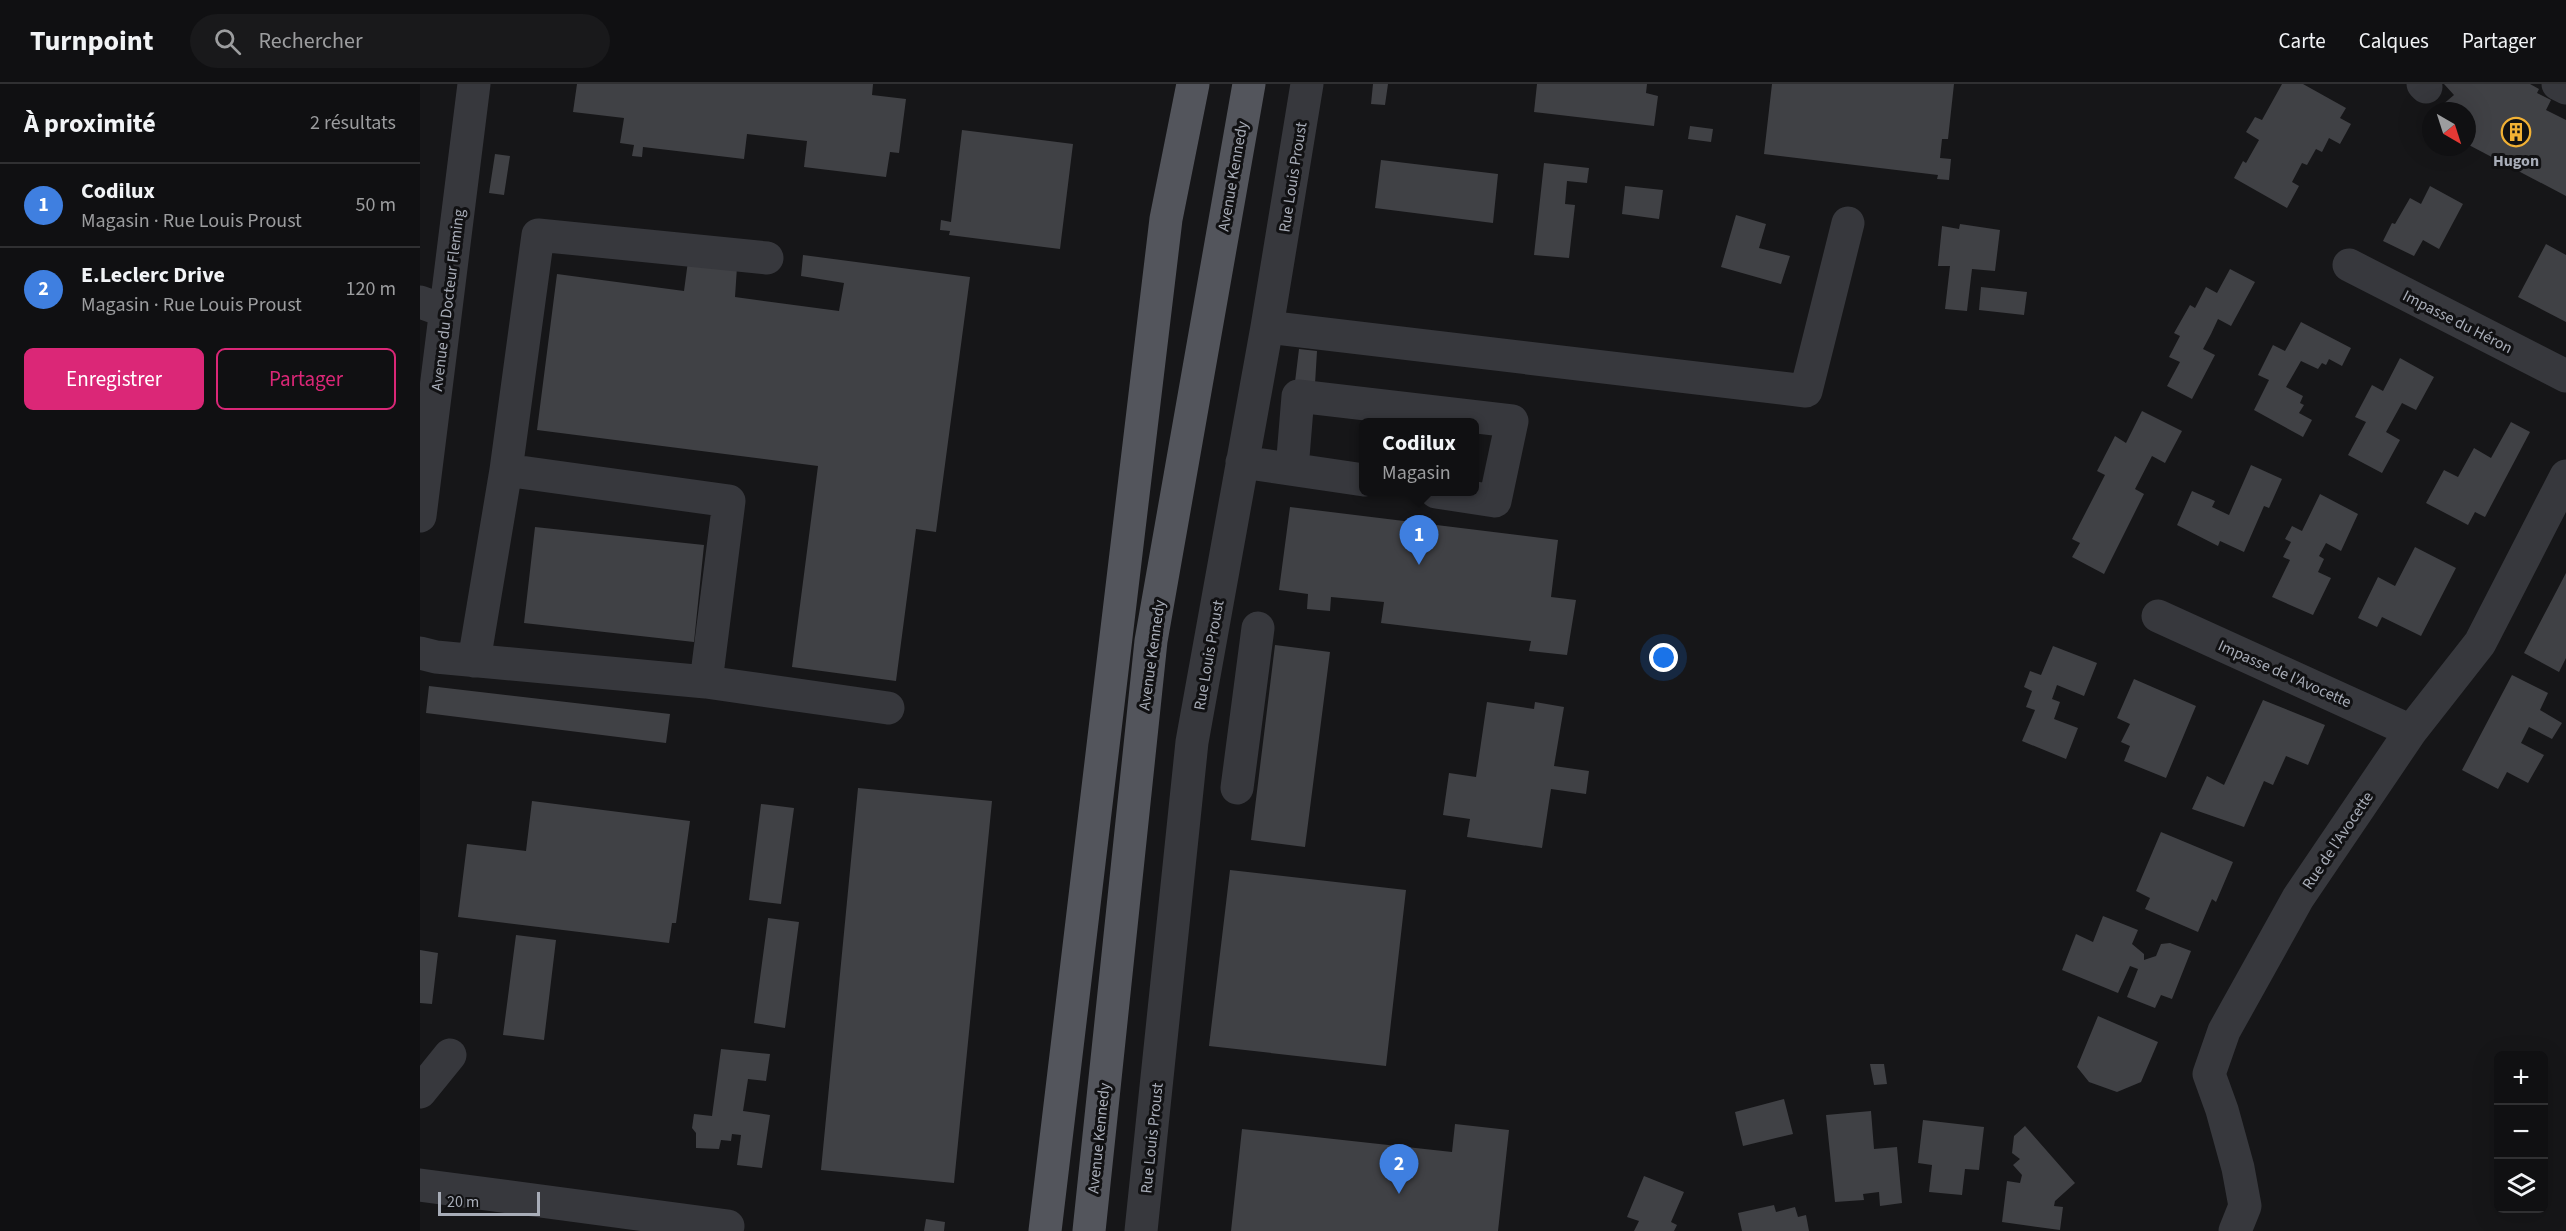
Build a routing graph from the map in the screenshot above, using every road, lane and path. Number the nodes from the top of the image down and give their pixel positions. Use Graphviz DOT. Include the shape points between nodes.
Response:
graph roads {
  1 [pos="474,84"];
  2 [pos="1193,84"];
  3 [pos="1249,84"];
  4 [pos="1307,84"];
  5 [pos="2558,84"];
  6 [pos="2566,88"];
  7 [pos="1848,223"];
  8 [pos="767,258"];
  9 [pos="2349,265"];
  10 [pos="433,307"];
  11 [pos="1267,327"];
  12 [pos="2566,376"];
  13 [pos="1242,462"];
  14 [pos="1292,469"];
  15 [pos="506,470"];
  16 [pos="2566,476"];
  17 [pos="1359,479"];
  18 [pos="1462,496"];
  19 [pos="420,516"];
  20 [pos="2158,616"];
  21 [pos="1258,628"];
  22 [pos="420,653"];
  23 [pos="474,661"];
  24 [pos="706,682"];
  25 [pos="888,708"];
  26 [pos="2410,731"];
  27 [pos="1237,788"];
  28 [pos="450,1055"];
  29 [pos="420,1092"];
  30 [pos="420,1185"];
  31 [pos="728,1226"];
  32 [pos="1045,1231"];
  33 [pos="1089,1231"];
  34 [pos="1141,1231"];
  35 [pos="2235,1231"];
  1 -- 10 [label="street, Avenue du Docteur Fleming"];
  2 -- 32 [label="main road" via="1167,219"];
  3 -- 33 [label="main road, Avenue Kennedy" via="1150,641"];
  4 -- 11 [label="street, Rue Louis Proust"];
  5 -- 6 [label="street"];
  7 -- 11 [label="street" via="1806,391"];
  8 -- 15 [label="street" via="538,235"];
  9 -- 12 [label="street, Impasse du Héron"];
  10 -- 19 [label="street, Avenue du Docteur Fleming"];
  11 -- 13 [label="street, Rue Louis Proust"];
  13 -- 14 [label="street"];
  13 -- 34 [label="street, Rue Louis Proust" via="1192,742"];
  14 -- 17 [label="street"];
  14 -- 18 [label="street" via="1298,396 1512,421 1495,501"];
  15 -- 23 [label="street"];
  15 -- 24 [label="street" via="729,501"];
  16 -- 26 [label="street, Rue de l'Avocette" via="2481,643"];
  20 -- 26 [label="street, Impasse de l'Avocette"];
  21 -- 27 [label="street"];
  22 -- 23 [label="street"];
  23 -- 24 [label="street"];
  24 -- 25 [label="street"];
  26 -- 35 [label="street, Rue de l'Avocette" via="2298,898 2220,1041 2209,1074 2232,1144 2245,1206"];
  28 -- 29 [label="street"];
  30 -- 31 [label="street"];
}
